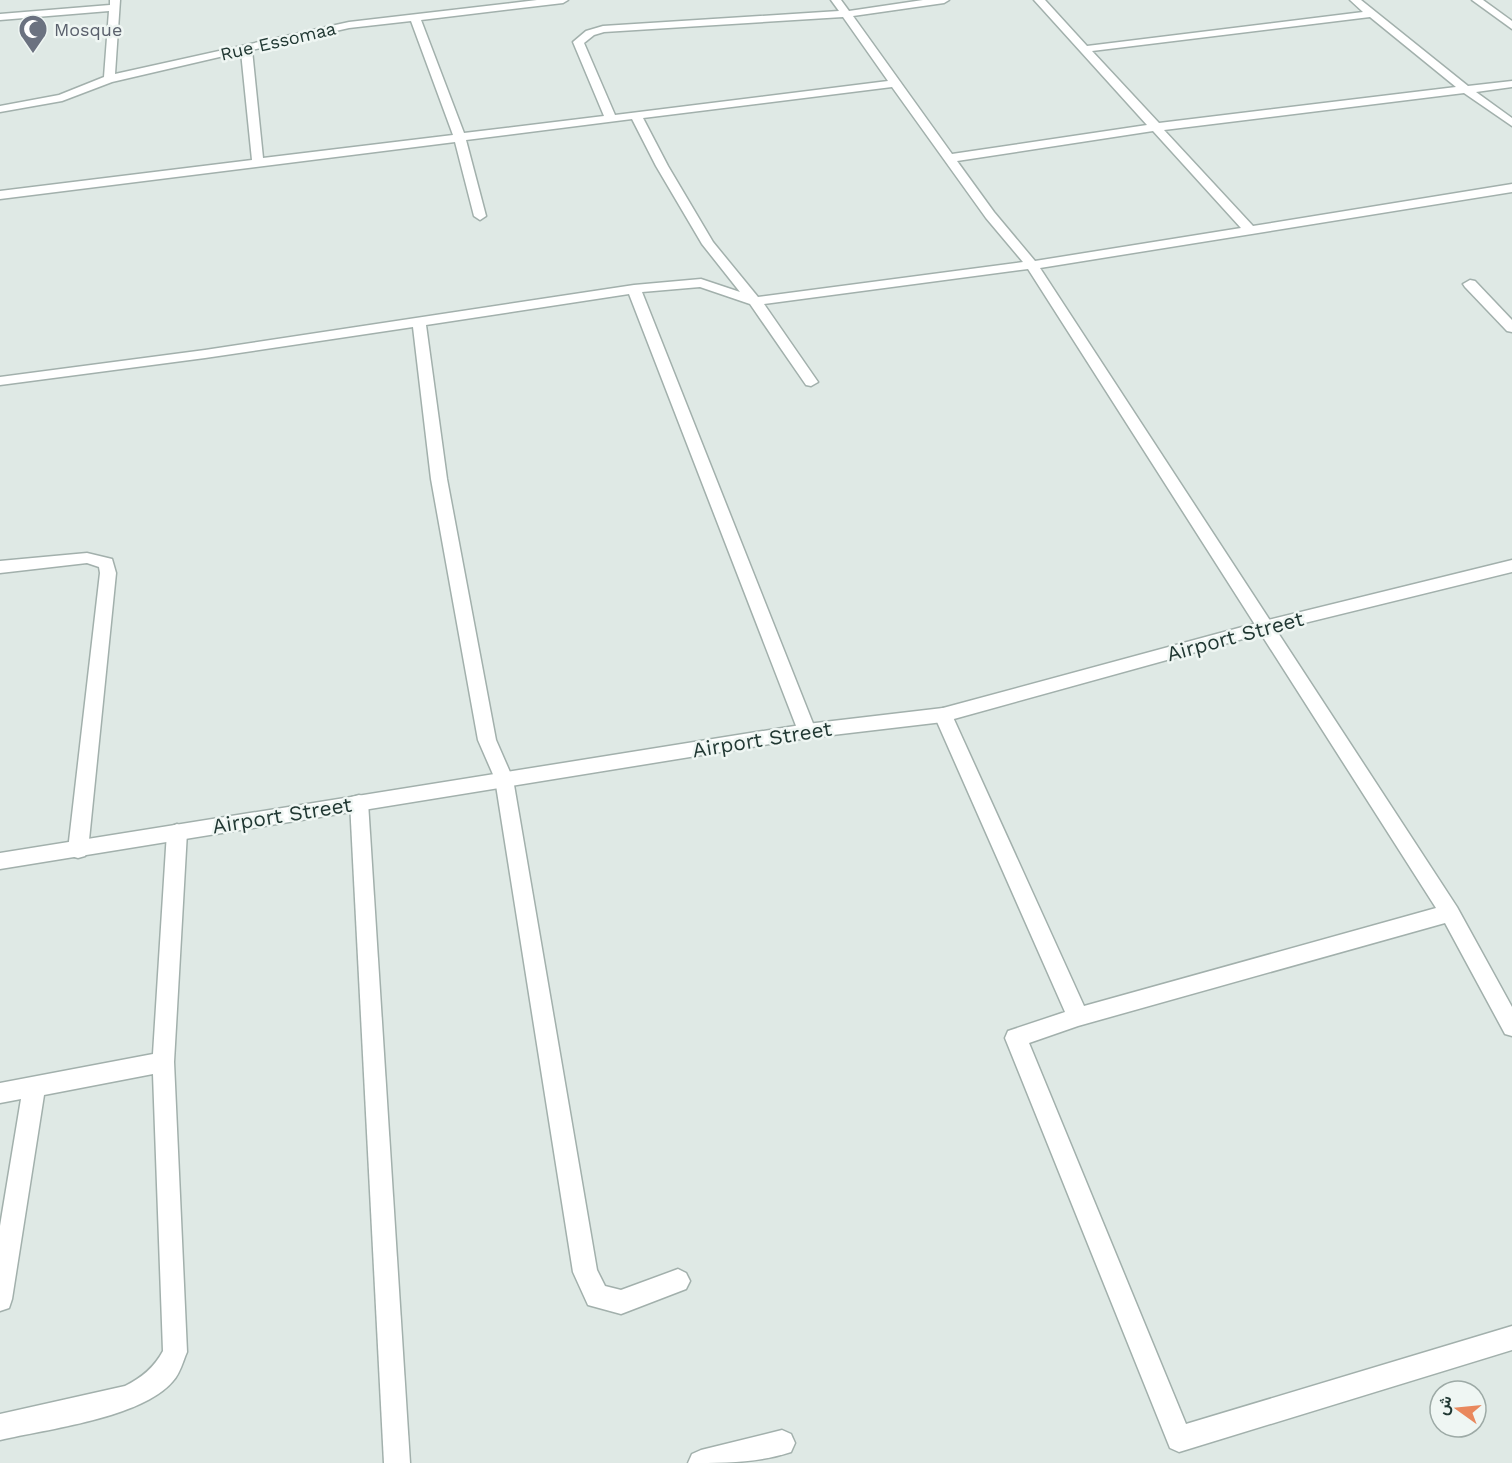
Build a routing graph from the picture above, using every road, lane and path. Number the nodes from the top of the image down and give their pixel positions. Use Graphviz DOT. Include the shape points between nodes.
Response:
graph roads {
  1 [pos="562,0"];
  2 [pos="836,0"];
  3 [pos="944,0"];
  4 [pos="1039,0"];
  5 [pos="1355,0"];
  6 [pos="1477,0"];
  7 [pos="115,4"];
  8 [pos="846,14"];
  9 [pos="1371,14"];
  10 [pos="414,16"];
  11 [pos="0,17"];
  12 [pos="1512,26"];
  13 [pos="246,48"];
  14 [pos="1086,49"];
  15 [pos="110,79"];
  16 [pos="895,83"];
  17 [pos="1512,84"];
  18 [pos="1465,89"];
  19 [pos="0,109"];
  20 [pos="636,115"];
  21 [pos="611,118"];
  22 [pos="1512,123"];
  23 [pos="1158,127"];
  24 [pos="460,138"];
  25 [pos="950,158"];
  26 [pos="258,165"];
  27 [pos="1512,188"];
  28 [pos="0,195"];
  29 [pos="480,216"];
  30 [pos="1250,230"];
  31 [pos="1032,265"];
  32 [pos="1470,284"];
  33 [pos="634,289"];
  34 [pos="755,301"];
  35 [pos="420,322"];
  36 [pos="1512,328"];
  37 [pos="0,381"];
  38 [pos="811,382"];
  39 [pos="1512,566"];
  40 [pos="0,567"];
  41 [pos="1268,626"];
  42 [pos="943,715"];
  43 [pos="807,731"];
  44 [pos="504,779"];
  45 [pos="359,802"];
  46 [pos="177,832"];
  47 [pos="78,850"];
  48 [pos="0,861"];
  49 [pos="1450,913"];
  50 [pos="1078,1017"];
  51 [pos="1512,1027"];
  52 [pos="164,1062"];
  53 [pos="34,1087"];
  54 [pos="0,1093"];
  55 [pos="678,1281"];
  56 [pos="0,1299"];
  57 [pos="1512,1338"];
  58 [pos="0,1427"];
  59 [pos="782,1443"];
  60 [pos="397,1463"];
  61 [pos="701,1463"];
  1 -- 10 [label="street, Rue Essomaa"];
  2 -- 8 [label="street"];
  3 -- 8 [label="street"];
  4 -- 14 [label="street"];
  5 -- 9 [label="street"];
  6 -- 12 [label="street"];
  7 -- 11 [label="street"];
  7 -- 15 [label="street"];
  8 -- 16 [label="street"];
  8 -- 21 [label="street" via="603,29 590,33 578,42"];
  9 -- 14 [label="street"];
  9 -- 18 [label="street"];
  10 -- 13 [label="street, Rue Essomaa" via="349,24"];
  10 -- 24 [label="street"];
  13 -- 15 [label="street, Rue Essomaa"];
  13 -- 26 [label="street"];
  14 -- 23 [label="street"];
  15 -- 19 [label="street, Rue Essomaa" via="63,98"];
  16 -- 20 [label="street"];
  16 -- 25 [label="street"];
  17 -- 18 [label="street"];
  18 -- 22 [label="street"];
  18 -- 23 [label="street"];
  20 -- 21 [label="street"];
  20 -- 34 [label="street" via="708,244"];
  21 -- 24 [label="street"];
  23 -- 25 [label="street"];
  23 -- 30 [label="street"];
  24 -- 26 [label="street"];
  24 -- 29 [label="street"];
  25 -- 31 [label="street"];
  26 -- 28 [label="street"];
  27 -- 30 [label="street"];
  30 -- 31 [label="street"];
  31 -- 34 [label="street"];
  31 -- 41 [label="street"];
  32 -- 36 [label="street"];
  33 -- 34 [label="street" via="701,283"];
  33 -- 35 [label="street"];
  33 -- 43 [label="street"];
  34 -- 38 [label="street"];
  35 -- 37 [label="street"];
  35 -- 44 [label="street" via="439,479 487,740"];
  39 -- 41 [label="street, Airport Street"];
  40 -- 47 [label="street" via="87,558 106,563"];
  41 -- 42 [label="street, Airport Street"];
  41 -- 49 [label="street"];
  42 -- 43 [label="street, Airport Street"];
  42 -- 50 [label="street"];
  43 -- 44 [label="street, Airport Street"];
  44 -- 45 [label="street, Airport Street"];
  44 -- 55 [label="street" via="585,1272 597,1296 621,1302"];
  45 -- 46 [label="street, Airport Street"];
  45 -- 60 [label="street"];
  46 -- 47 [label="street, Airport Street"];
  46 -- 52 [label="street"];
  47 -- 48 [label="street, Airport Street"];
  49 -- 50 [label="street"];
  49 -- 51 [label="street"];
  50 -- 57 [label="street" via="1016,1038 1179,1439"];
  52 -- 53 [label="street"];
  52 -- 58 [label="street" via="175,1352 166,1371 149,1387 128,1398"];
  53 -- 54 [label="street"];
  53 -- 56 [label="street"];
  59 -- 61 [label="street"];
}
